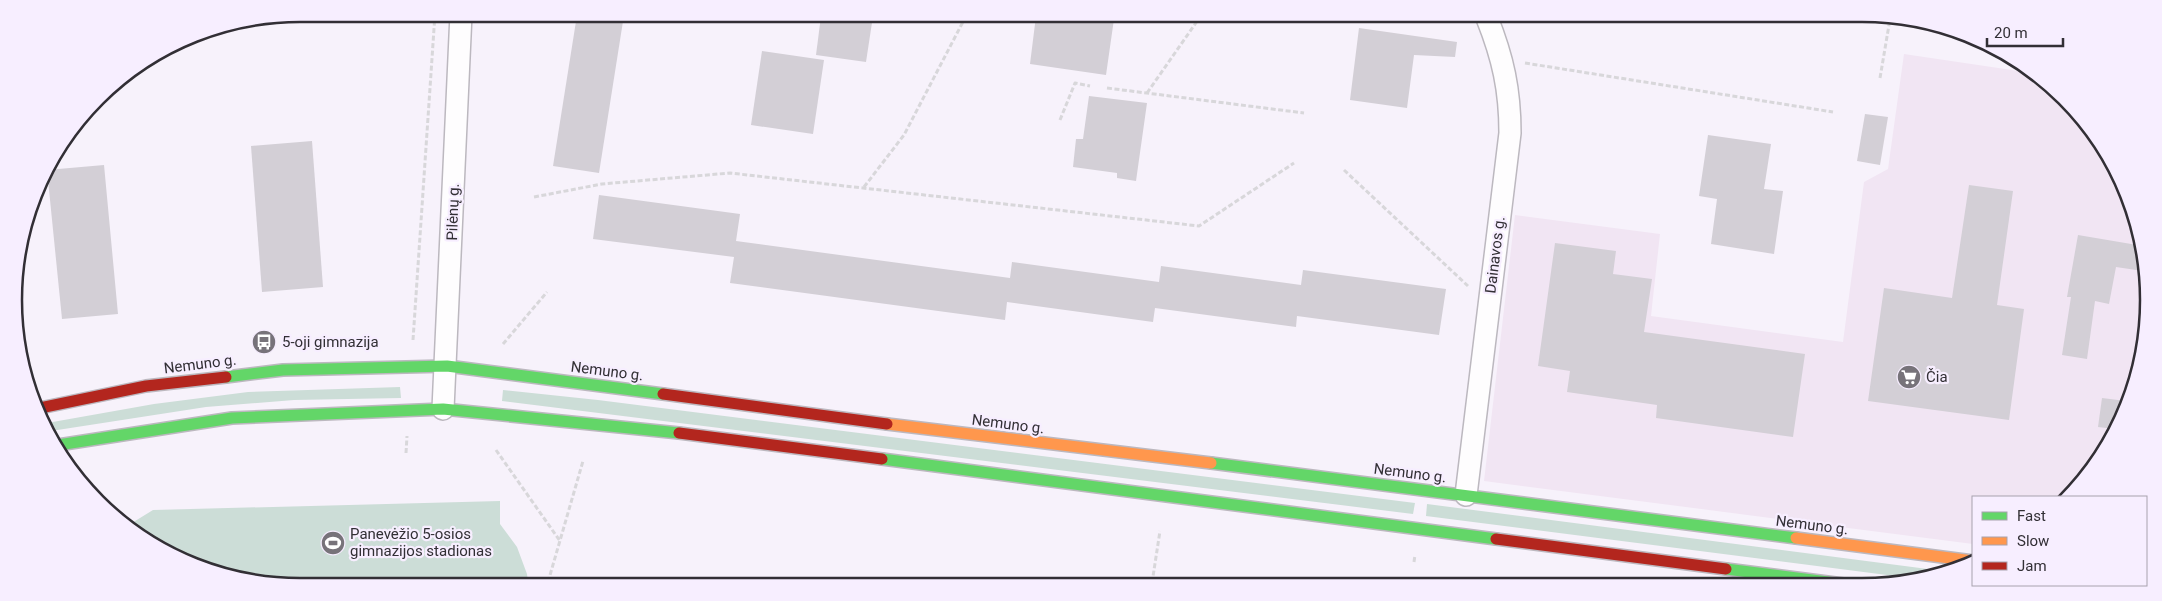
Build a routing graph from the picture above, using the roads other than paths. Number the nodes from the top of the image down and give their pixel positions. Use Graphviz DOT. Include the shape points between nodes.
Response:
graph roads {
  1 [pos="461,22"];
  2 [pos="1488,22"];
  3 [pos="447,366"];
  4 [pos="44,407"];
  5 [pos="443,409"];
  6 [pos="63,444"];
  7 [pos="1466,495"];
  8 [pos="1962,560"];
  9 [pos="1797,578"];
  1 -- 3 [label="street, Pilėnų g."];
  2 -- 7 [label="street, Dainavos g." via="1504,68 1510,99 1510,133"];
  3 -- 4 [label="main road, Nemuno g." via="283,370 146,386"];
  3 -- 5 [label="street, Pilėnų g."];
  3 -- 7 [label="main road, Nemuno g." via="862,422"];
  5 -- 6 [label="main road" via="232,418"];
  5 -- 9 [label="main road" via="706,436"];
  7 -- 8 [label="main road, Nemuno g."];
}
